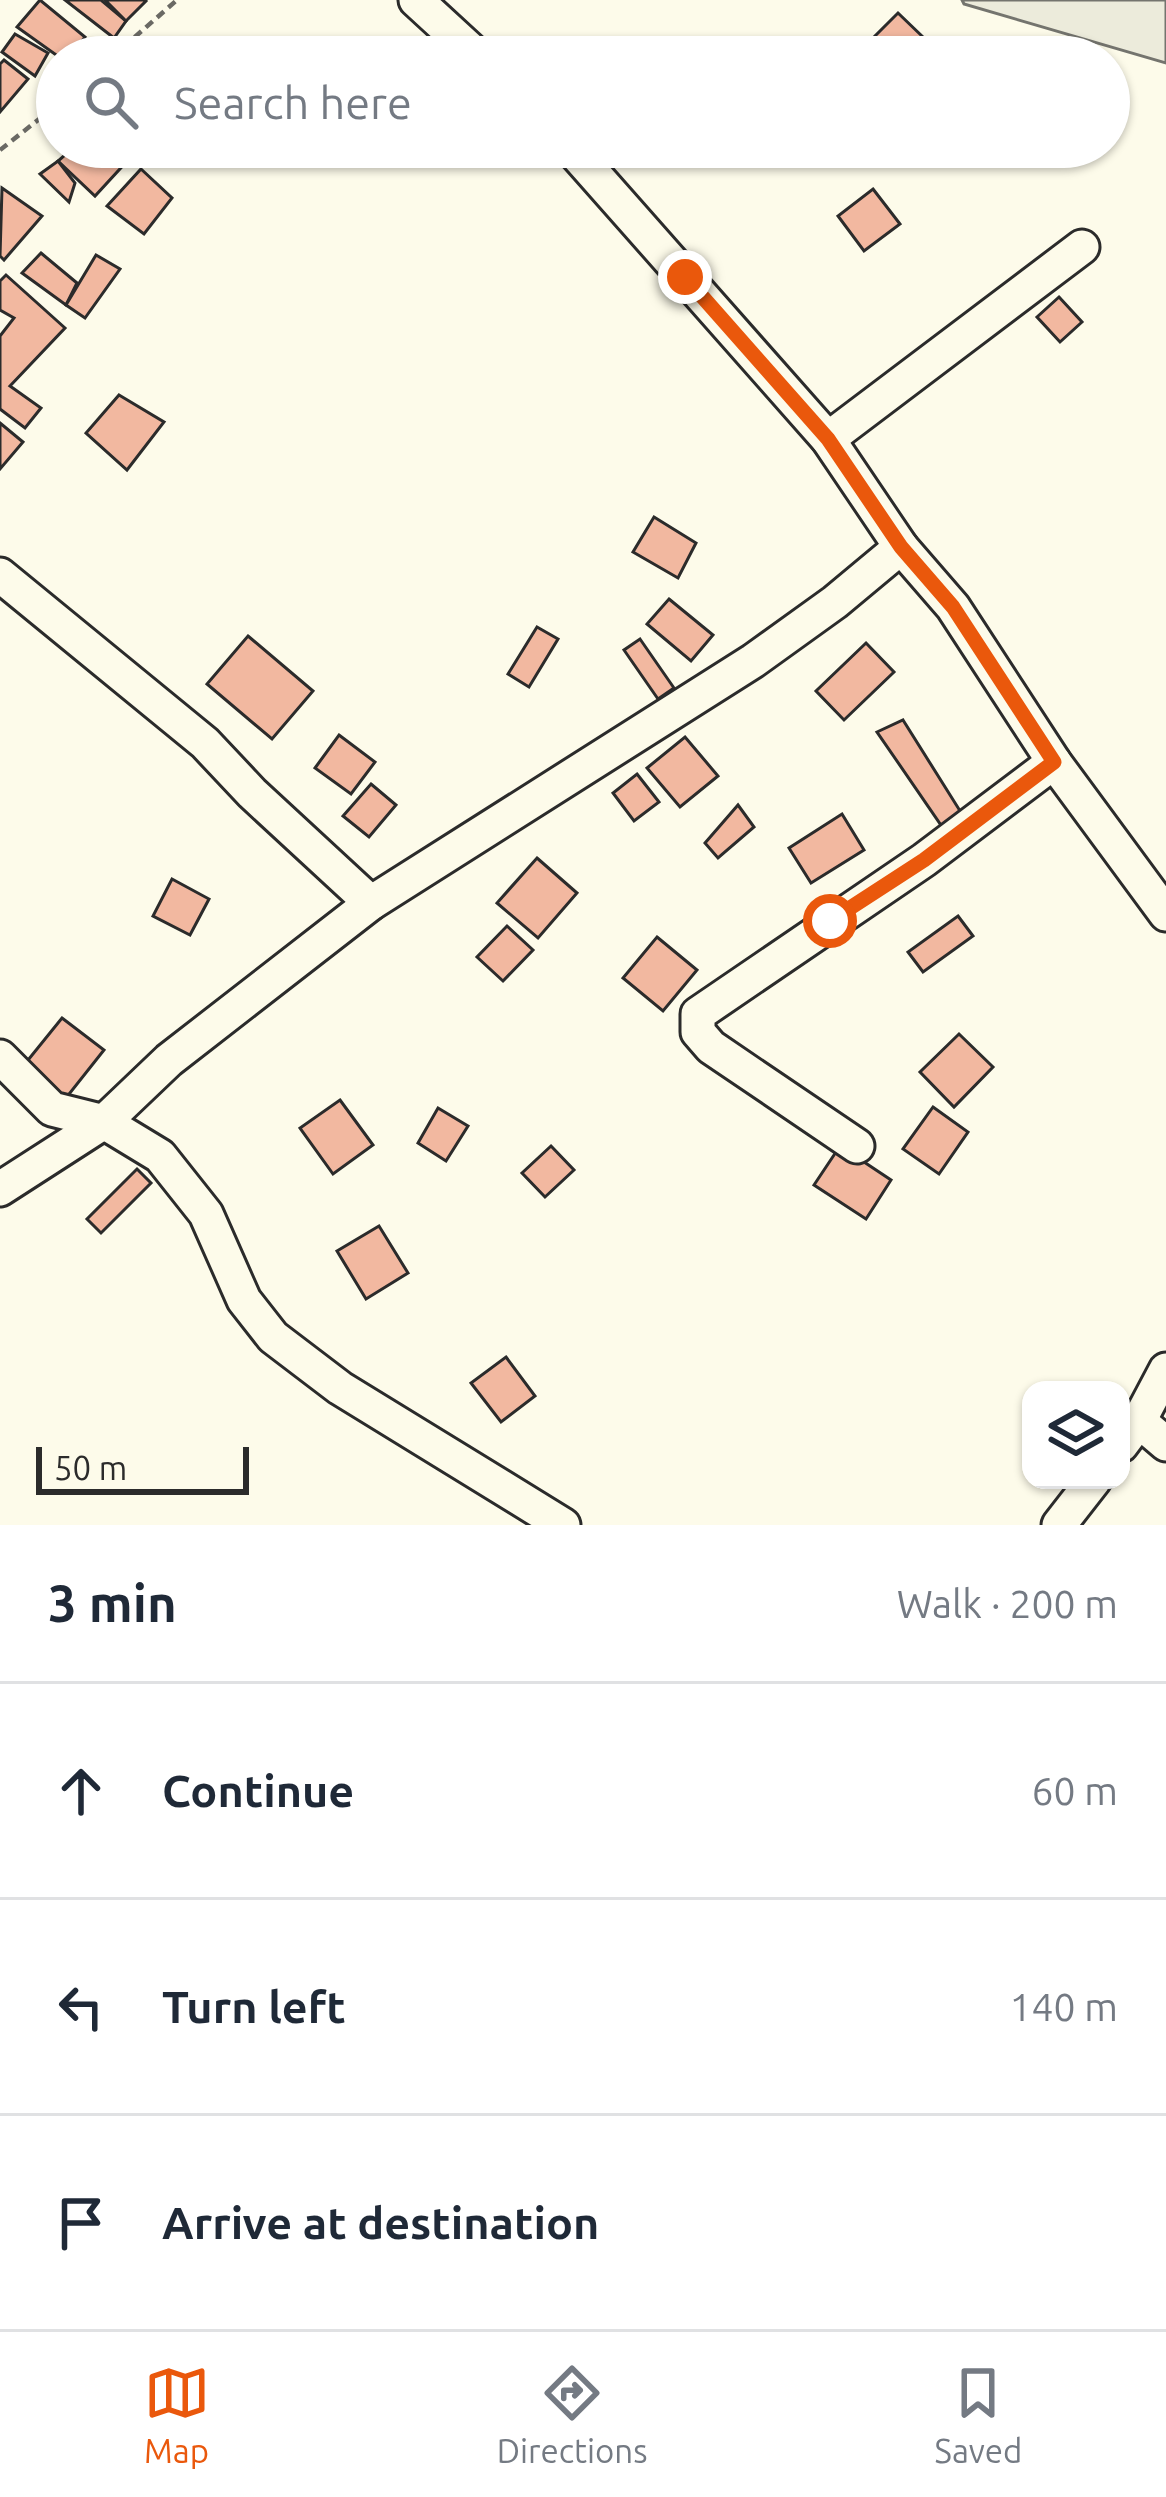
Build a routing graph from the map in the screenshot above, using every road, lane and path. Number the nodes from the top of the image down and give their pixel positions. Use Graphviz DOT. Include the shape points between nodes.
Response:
graph roads {
  1 [pos="177,0"];
  2 [pos="416,0"];
  3 [pos="136,36"];
  4 [pos="455,36"];
  5 [pos="36,122"];
  6 [pos="0,150"];
  7 [pos="589,168"];
  8 [pos="1082,247"];
  9 [pos="828,439"];
  10 [pos="901,547"];
  11 [pos="0,575"];
  12 [pos="1054,762"];
  13 [pos="371,903"];
  14 [pos="1166,914"];
  15 [pos="0,1057"];
  16 [pos="104,1122"];
  17 [pos="857,1147"];
  18 [pos="0,1189"];
  19 [pos="1166,1370"];
  20 [pos="1130,1433"];
  21 [pos="1166,1444"];
  22 [pos="1087,1489"];
  23 [pos="563,1525"];
  24 [pos="1059,1525"];
  1 -- 3 [label="path"];
  2 -- 4 [label="street"];
  5 -- 6 [label="path"];
  7 -- 9 [label="street"];
  8 -- 9 [label="street"];
  9 -- 10 [label="street"];
  10 -- 12 [label="street" via="953,607"];
  10 -- 13 [label="street" via="752,661"];
  11 -- 13 [label="street" via="205,743"];
  12 -- 14 [label="street"];
  12 -- 17 [label="street" via="698,1014 698,1032 711,1047"];
  13 -- 16 [label="street" via="169,1060"];
  15 -- 16 [label="street" via="52,1109"];
  16 -- 18 [label="street"];
  16 -- 23 [label="street" via="160,1156 206,1214 244,1300 273,1336 340,1388"];
  19 -- 20 [label="street"];
  20 -- 21 [label="street"];
  22 -- 24 [label="street"];
}
